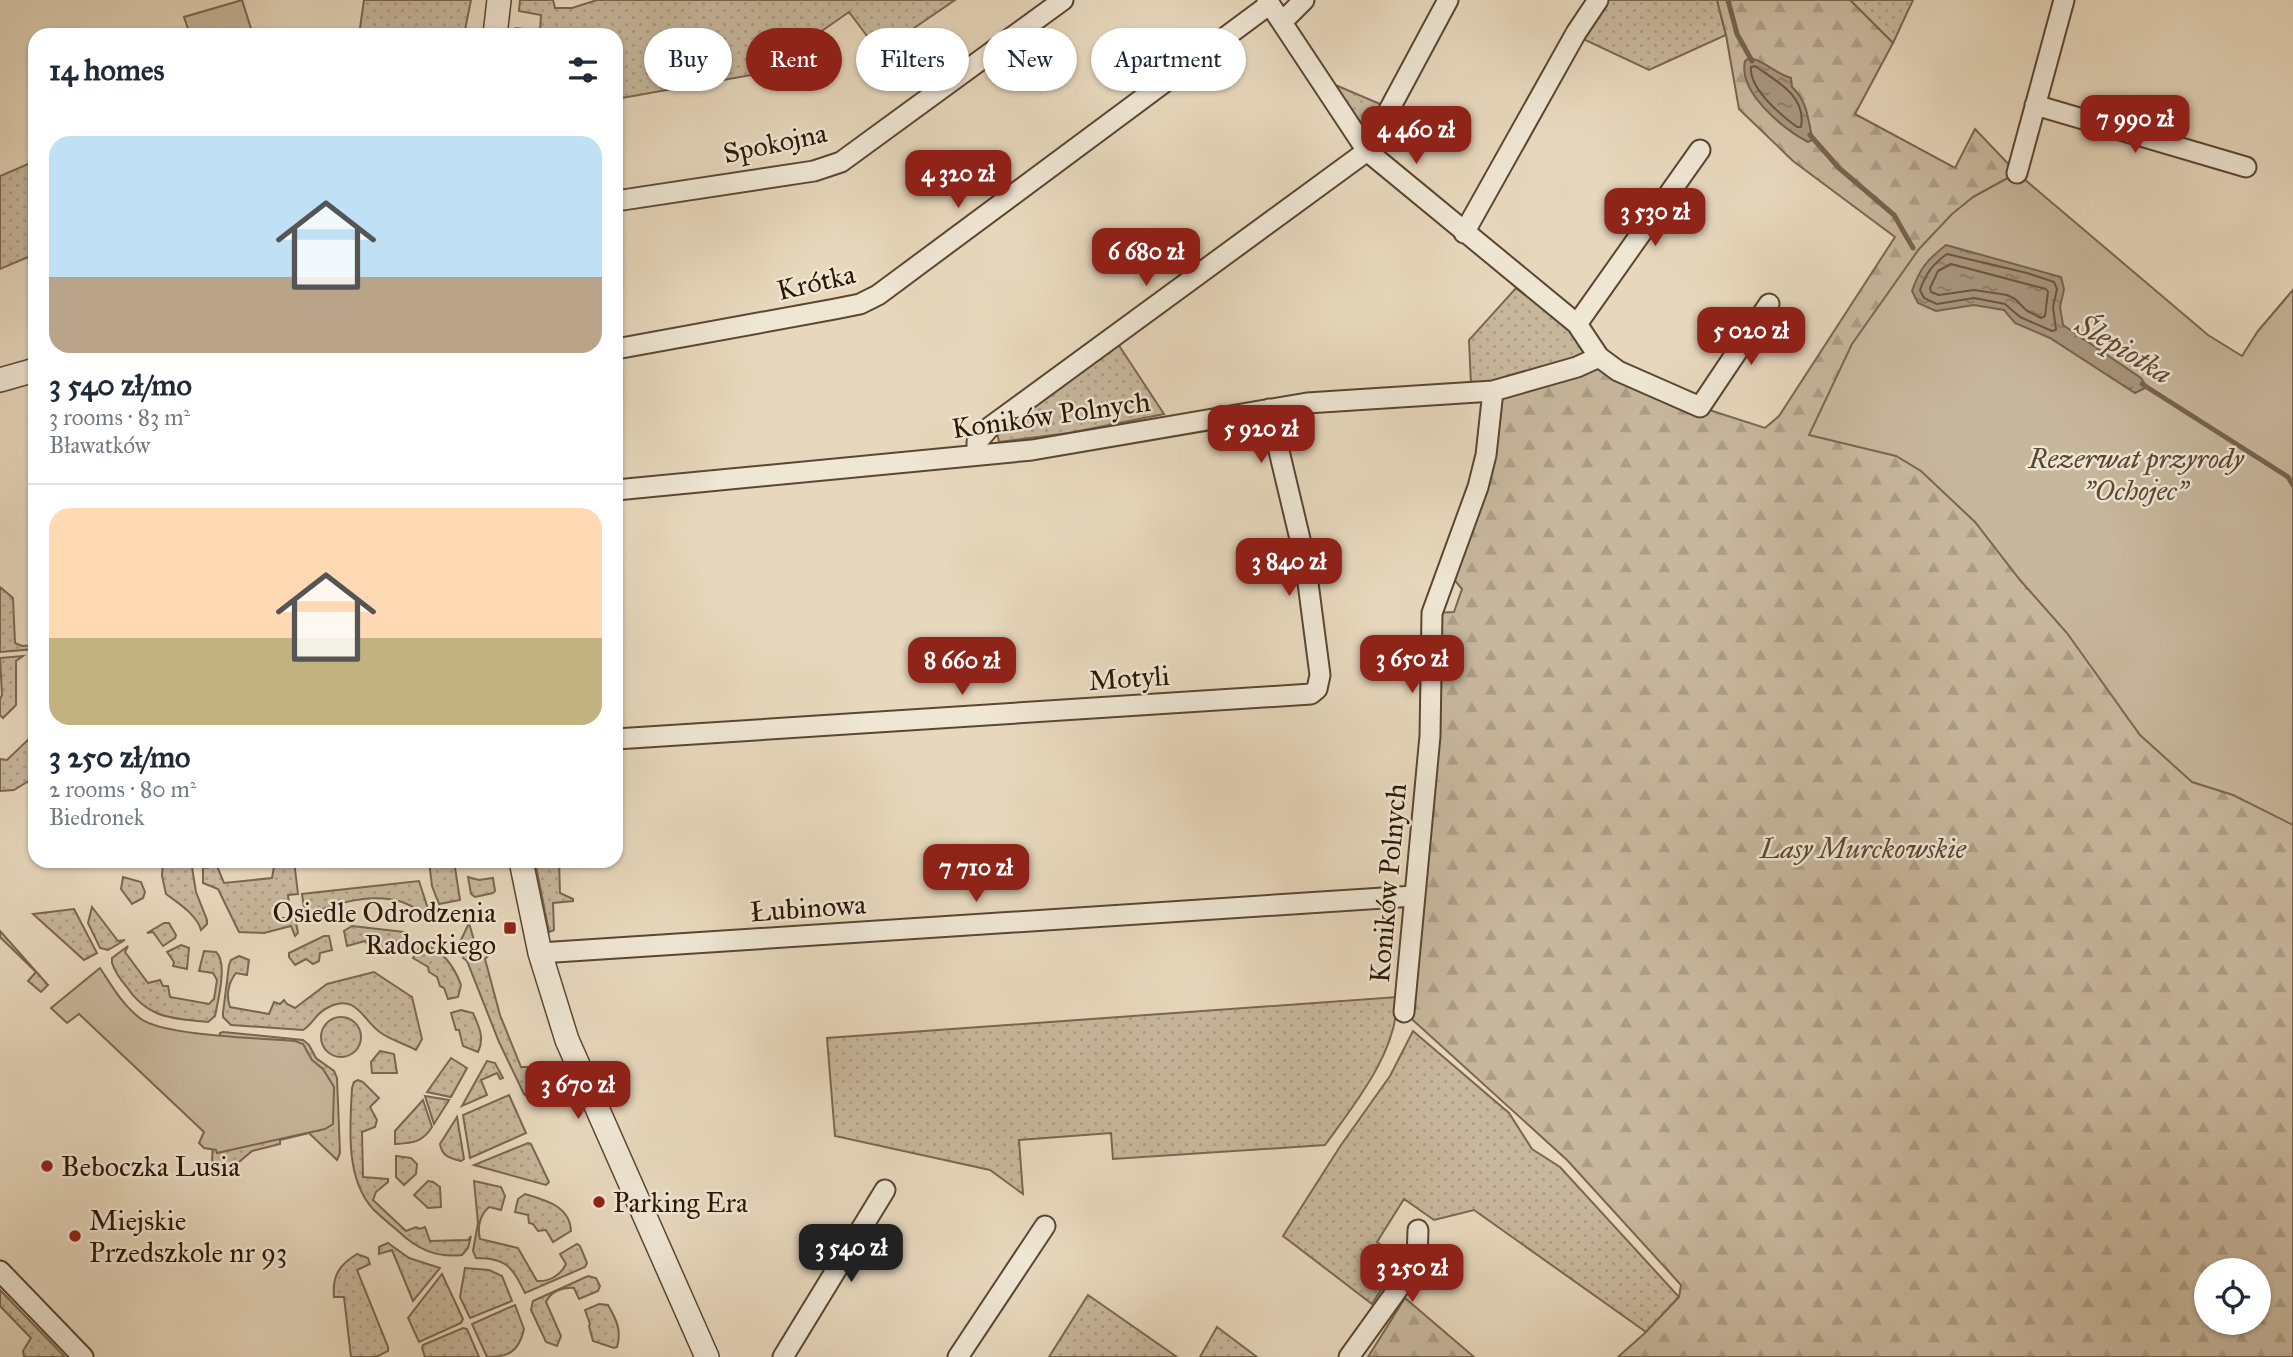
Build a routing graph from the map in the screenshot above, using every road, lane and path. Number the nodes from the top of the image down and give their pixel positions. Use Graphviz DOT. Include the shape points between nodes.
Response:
graph roads {
  1 [pos="499,0"];
  2 [pos="1063,0"];
  3 [pos="1304,0"];
  4 [pos="1448,0"];
  5 [pos="1598,0"];
  6 [pos="2064,0"];
  7 [pos="1268,2"];
  8 [pos="1282,22"];
  9 [pos="496,28"];
  10 [pos="2035,105"];
  11 [pos="1367,150"];
  12 [pos="1700,150"];
  13 [pos="2246,167"];
  14 [pos="2017,173"];
  15 [pos="623,200"];
  16 [pos="1464,233"];
  17 [pos="1769,304"];
  18 [pos="1577,324"];
  19 [pos="623,348"];
  20 [pos="1599,357"];
  21 [pos="28,372"];
  22 [pos="0,380"];
  23 [pos="1493,391"];
  24 [pos="1269,409"];
  25 [pos="977,455"];
  26 [pos="623,489"];
  27 [pos="623,739"];
  28 [pos="523,868"];
  29 [pos="1414,896"];
  30 [pos="540,953"];
  31 [pos="1404,1012"];
  32 [pos="885,1190"];
  33 [pos="1045,1226"];
  34 [pos="1418,1230"];
  35 [pos="0,1271"];
  36 [pos="82,1357"];
  37 [pos="707,1357"];
  38 [pos="783,1357"];
  39 [pos="958,1357"];
  40 [pos="1349,1357"];
  1 -- 9 [label="street"];
  2 -- 15 [label="street, Spokojna" via="841,162"];
  3 -- 8 [label="street"];
  4 -- 11 [label="street"];
  5 -- 16 [label="street"];
  6 -- 10 [label="street"];
  7 -- 8 [label="street"];
  7 -- 19 [label="street, Krótka" via="878,295 860,304"];
  8 -- 11 [label="street"];
  10 -- 13 [label="street"];
  10 -- 14 [label="street"];
  11 -- 16 [label="street"];
  11 -- 25 [label="street" via="990,427 978,442"];
  12 -- 18 [label="street"];
  16 -- 18 [label="street"];
  17 -- 20 [label="street" via="1700,407 1618,371"];
  18 -- 20 [label="street"];
  20 -- 23 [label="street, Koników Polnych"];
  21 -- 22 [label="street"];
  23 -- 24 [label="street, Koników Polnych"];
  23 -- 29 [label="street, Koników Polnych" via="1478,487 1432,613 1431,715"];
  24 -- 25 [label="street, Koników Polnych"];
  24 -- 27 [label="street, Motyli" via="1305,560 1320,675 1311,694"];
  25 -- 26 [label="street, Koników Polnych"];
  28 -- 30 [label="street"];
  29 -- 30 [label="street, Łubinowa"];
  29 -- 31 [label="street, Koników Polnych"];
  30 -- 37 [label="street" via="568,1040"];
  32 -- 38 [label="street"];
  33 -- 39 [label="street"];
  34 -- 40 [label="street" via="1413,1268"];
  35 -- 36 [label="street"];
}
